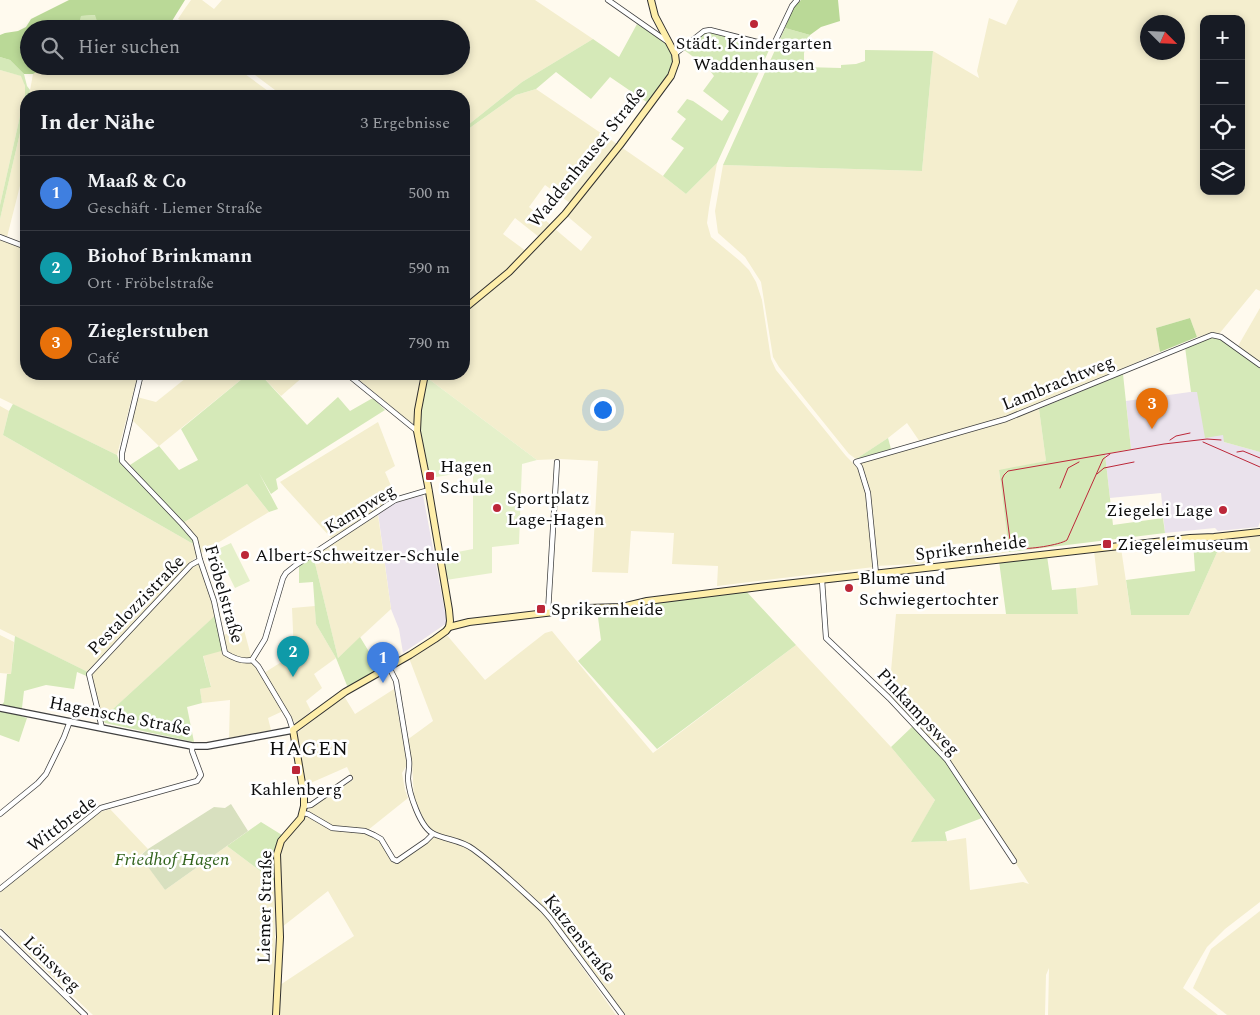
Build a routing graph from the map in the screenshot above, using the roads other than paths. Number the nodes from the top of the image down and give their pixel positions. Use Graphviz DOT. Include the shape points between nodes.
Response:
graph roads {
  1 [pos="608,0"];
  2 [pos="651,0"];
  3 [pos="797,0"];
  4 [pos="670,43"];
  5 [pos="675,54"];
  6 [pos="0,237"];
  7 [pos="20,244"];
  8 [pos="470,304"];
  9 [pos="1260,365"];
  10 [pos="140,380"];
  11 [pos="355,380"];
  12 [pos="423,380"];
  13 [pos="418,431"];
  14 [pos="557,462"];
  15 [pos="429,490"];
  16 [pos="1260,532"];
  17 [pos="200,560"];
  18 [pos="876,574"];
  19 [pos="822,580"];
  20 [pos="548,612"];
  21 [pos="449,627"];
  22 [pos="252,660"];
  23 [pos="389,667"];
  24 [pos="0,708"];
  25 [pos="70,721"];
  26 [pos="102,728"];
  27 [pos="294,730"];
  28 [pos="192,746"];
  29 [pos="350,778"];
  30 [pos="304,810"];
  31 [pos="0,814"];
  32 [pos="433,834"];
  33 [pos="1014,861"];
  34 [pos="0,889"];
  35 [pos="0,932"];
  36 [pos="85,1015"];
  37 [pos="276,1015"];
  38 [pos="622,1015"];
  1 -- 4 [label="street"];
  2 -- 4 [label="main road" via="655,16"];
  3 -- 5 [label="street" via="773,46 710,30 704,31"];
  4 -- 5 [label="main road"];
  5 -- 8 [label="main road, Waddenhauser Straße" via="671,76 565,214 509,272"];
  6 -- 7 [label="street"];
  9 -- 18 [label="street, Lambrachtweg" via="1221,337 1212,335 1006,419 856,462 868,493"];
  10 -- 17 [label="street, Fröbelstraße" via="122,461 195,540"];
  11 -- 13 [label="street"];
  12 -- 13 [label="main road"];
  13 -- 15 [label="main road"];
  14 -- 20 [label="street"];
  15 -- 21 [label="main road" via="450,610"];
  15 -- 22 [label="street, Kampweg" via="395,500 286,573 265,639"];
  16 -- 18 [label="main road, Sprikernheide"];
  17 -- 22 [label="street, Fröbelstraße" via="214,601 225,653 230,657"];
  17 -- 26 [label="street, Pestalozzistraße" via="191,565 89,674"];
  18 -- 19 [label="main road, Sprikernheide"];
  19 -- 20 [label="main road, Sprikernheide" via="647,601 622,607"];
  19 -- 33 [label="street, Pinkampsweg" via="826,638 947,760"];
  20 -- 21 [label="main road, Sprikernheide"];
  21 -- 23 [label="main road"];
  22 -- 27 [label="street, Fröbelstraße"];
  23 -- 27 [label="main road" via="345,692"];
  23 -- 32 [label="street" via="396,680 413,798 420,818"];
  24 -- 25 [label="street, Hagensche Straße"];
  25 -- 26 [label="street, Hagensche Straße"];
  25 -- 31 [label="street" via="46,774"];
  26 -- 28 [label="street, Hagensche Straße"];
  27 -- 28 [label="street, Hagensche Straße"];
  27 -- 30 [label="main road"];
  28 -- 34 [label="street, Wittbrede" via="201,775 197,781 101,808"];
  29 -- 30 [label="street, Liemer Straße"];
  30 -- 32 [label="street" via="332,828 365,831 382,839 396,861"];
  30 -- 37 [label="main road, Liemer Straße" via="281,841 277,854 280,937"];
  32 -- 38 [label="street, Katzenstraße" via="470,846 543,910"];
  35 -- 36 [label="street, Lönsweg"];
}
